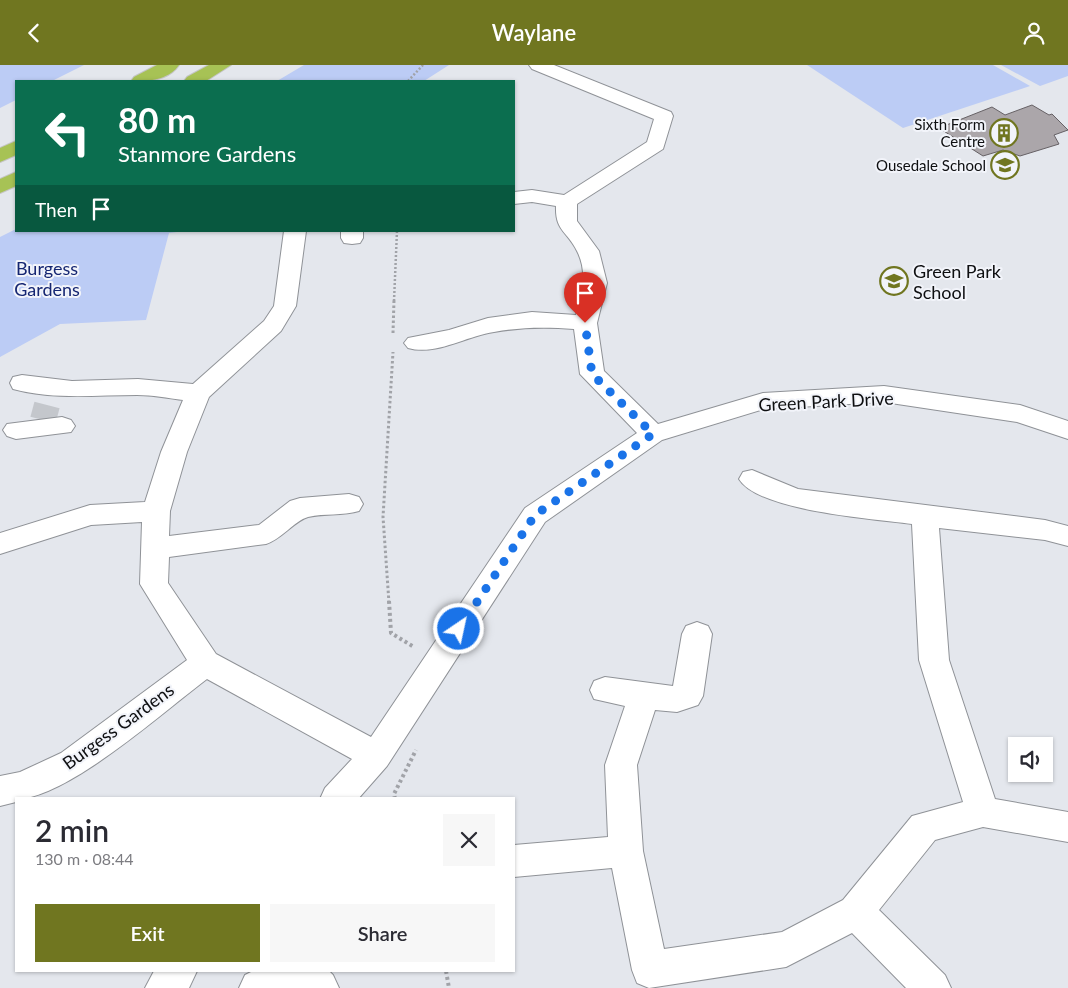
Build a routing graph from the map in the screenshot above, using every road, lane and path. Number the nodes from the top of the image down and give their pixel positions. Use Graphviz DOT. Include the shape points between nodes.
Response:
graph roads {
  1 [pos="170,65"];
  2 [pos="222,65"];
  3 [pos="423,65"];
  4 [pos="538,65"];
  5 [pos="142,80"];
  6 [pos="195,80"];
  7 [pos="409,80"];
  8 [pos="15,148"];
  9 [pos="0,156"];
  10 [pos="15,180"];
  11 [pos="0,187"];
  12 [pos="515,198"];
  13 [pos="567,202"];
  14 [pos="295,232"];
  15 [pos="396,232"];
  16 [pos="585,323"];
  17 [pos="393,340"];
  18 [pos="416,343"];
  19 [pos="393,349"];
  20 [pos="22,383"];
  21 [pos="198,393"];
  22 [pos="1068,430"];
  23 [pos="653,434"];
  24 [pos="752,479"];
  25 [pos="350,504"];
  26 [pos="156,511"];
  27 [pos="925,516"];
  28 [pos="1068,537"];
  29 [pos="0,544"];
  30 [pos="155,548"];
  31 [pos="697,634"];
  32 [pos="438,662"];
  33 [pos="205,663"];
  34 [pos="605,690"];
  35 [pos="644,696"];
  36 [pos="376,756"];
  37 [pos="0,791"];
  38 [pos="339,797"];
  39 [pos="983,812"];
  40 [pos="1068,827"];
  41 [pos="626,851"];
  42 [pos="515,861"];
  43 [pos="856,912"];
  44 [pos="178,972"];
  45 [pos="446,972"];
  46 [pos="651,979"];
  47 [pos="164,988"];
  48 [pos="258,988"];
  49 [pos="320,988"];
  50 [pos="449,988"];
  51 [pos="932,988"];
  1 -- 5 [label="highway"];
  2 -- 6 [label="highway"];
  3 -- 7 [label="path"];
  4 -- 13 [label="street" via="664,116 656,145"];
  8 -- 9 [label="highway"];
  10 -- 11 [label="highway"];
  12 -- 13 [label="street" via="532,196"];
  13 -- 16 [label="street" via="566,221 588,251 596,283"];
  14 -- 21 [label="street" via="285,306 273,326"];
  15 -- 17 [label="path"];
  16 -- 18 [label="street" via="532,319 488,325 452,337"];
  16 -- 23 [label="street" via="592,374"];
  19 -- 32 [label="path" via="383,517 392,633"];
  20 -- 21 [label="street" via="43,416 72,389 138,387"];
  21 -- 26 [label="street" via="174,452"];
  22 -- 23 [label="street, Green Park Drive" via="1020,414 884,394 763,401"];
  23 -- 32 [label="street, Green Park Drive" via="535,515"];
  24 -- 27 [label="street" via="793,498"];
  25 -- 30 [label="street" via="300,508 266,534"];
  26 -- 29 [label="street" via="90,515"];
  26 -- 30 [label="street"];
  27 -- 28 [label="street" via="1045,530"];
  27 -- 39 [label="street" via="934,660"];
  30 -- 33 [label="street" via="154,584"];
  31 -- 35 [label="street" via="687,696 677,699"];
  32 -- 36 [label="street, Green Park Drive"];
  33 -- 36 [label="street"];
  33 -- 37 [label="street, Burgess Gardens" via="72,763 24,786"];
  34 -- 35 [label="street"];
  35 -- 41 [label="street" via="621,765"];
  36 -- 38 [label="street, Green Park Drive"];
  39 -- 40 [label="street"];
  39 -- 43 [label="street" via="924,827"];
  41 -- 42 [label="street"];
  41 -- 46 [label="street"];
  43 -- 46 [label="street" via="786,949"];
  43 -- 51 [label="street"];
  44 -- 47 [label="street"];
  45 -- 50 [label="path"];
  48 -- 49 [label="street" via="303,973"];
}
